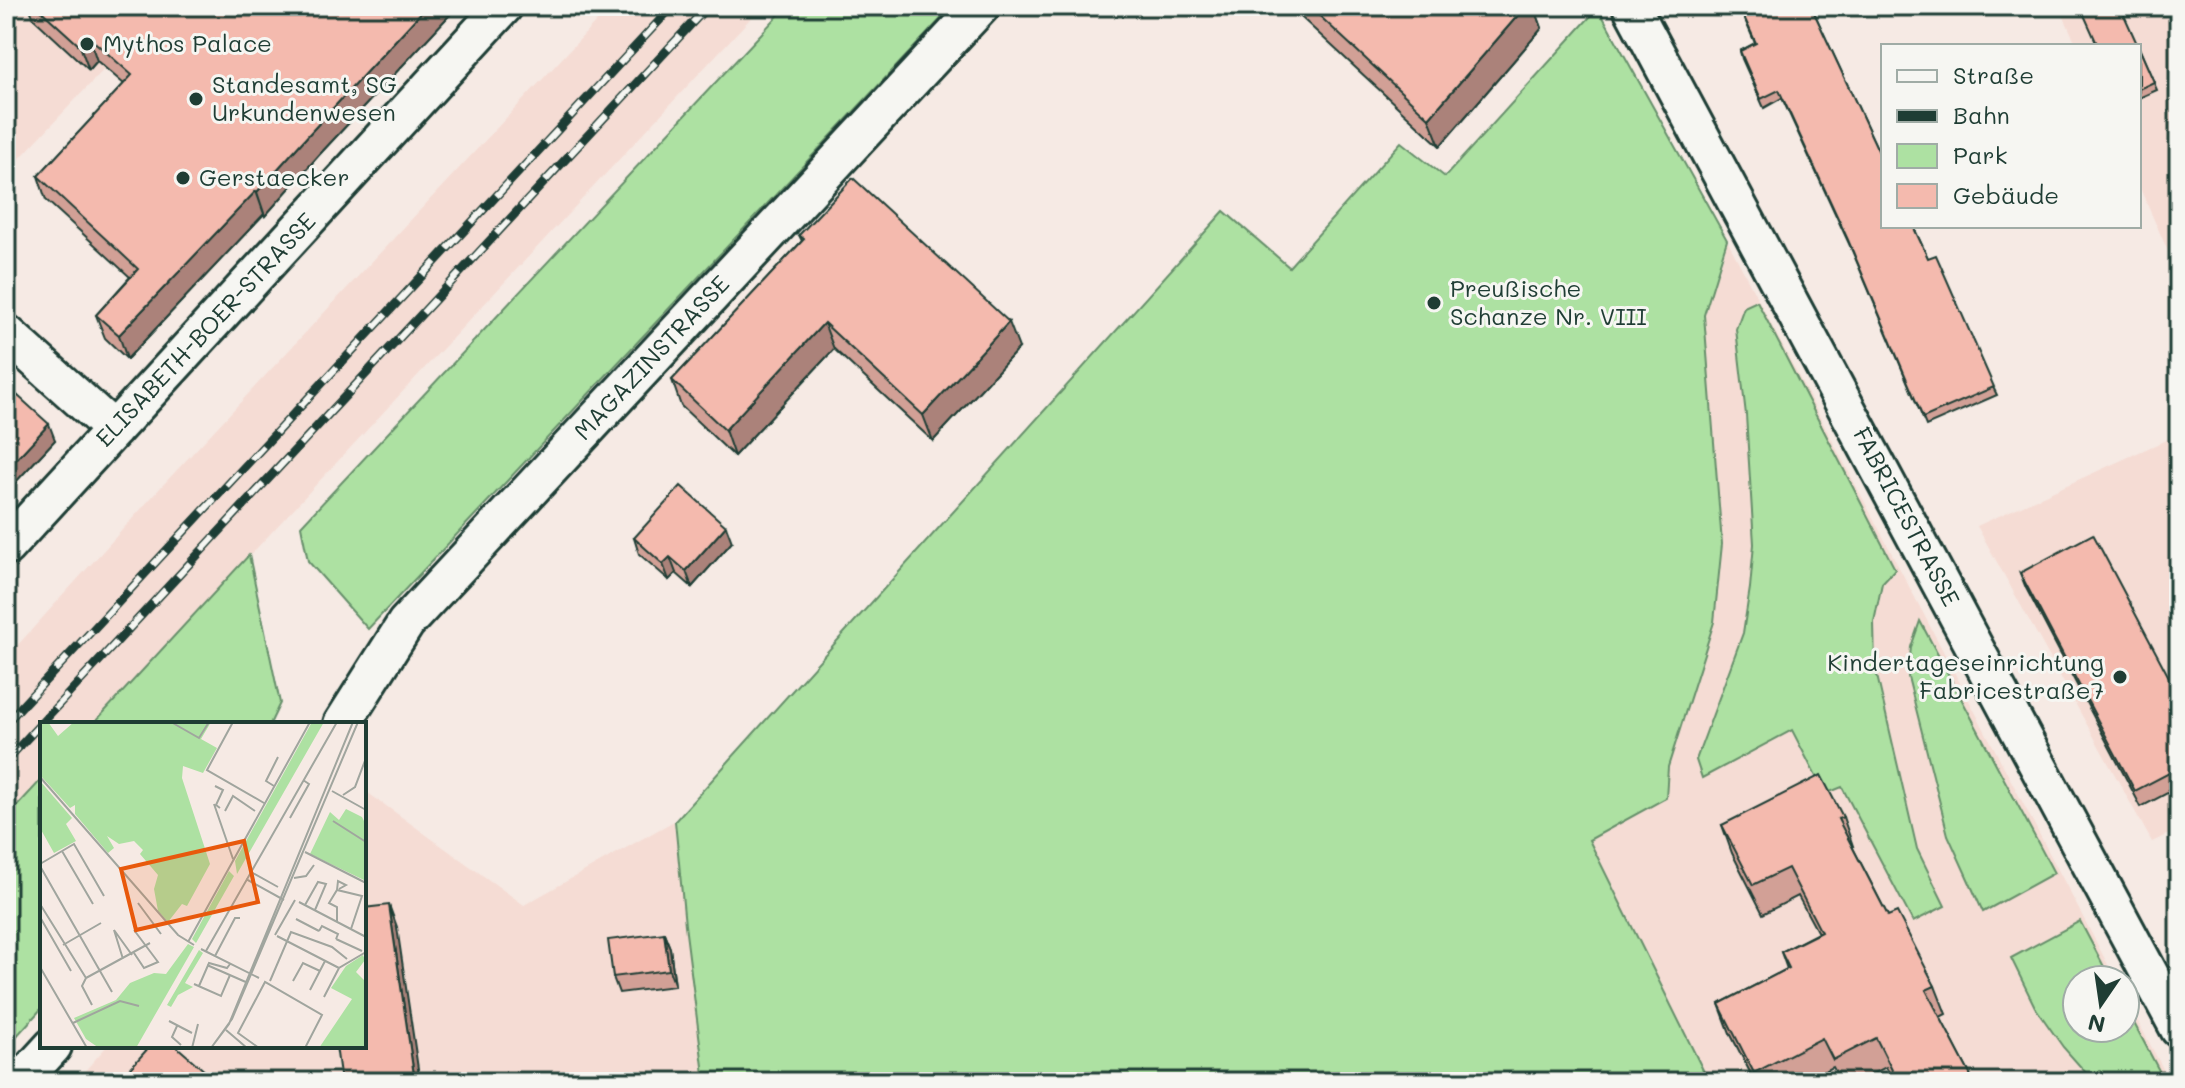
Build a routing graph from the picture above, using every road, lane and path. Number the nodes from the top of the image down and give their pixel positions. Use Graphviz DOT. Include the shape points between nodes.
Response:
graph roads {
  1 [pos="504,6"];
  2 [pos="981,6"];
  3 [pos="1631,6"];
  4 [pos="6,333"];
  5 [pos="114,430"];
  6 [pos="6,547"];
  7 [pos="343,722"];
  8 [pos="2179,1029"];
  9 [pos="51,1048"];
  10 [pos="20,1082"];
  1 -- 5 [label="street, ELISABETH-BOER-STRASSE"];
  2 -- 7 [label="street, MAGAZINSTRASSE" via="406,623"];
  3 -- 8 [label="street, FABRICESTRASSE"];
  4 -- 5 [label="street"];
  5 -- 6 [label="street, ELISABETH-BOER-STRASSE"];
  9 -- 10 [label="street"];
}
